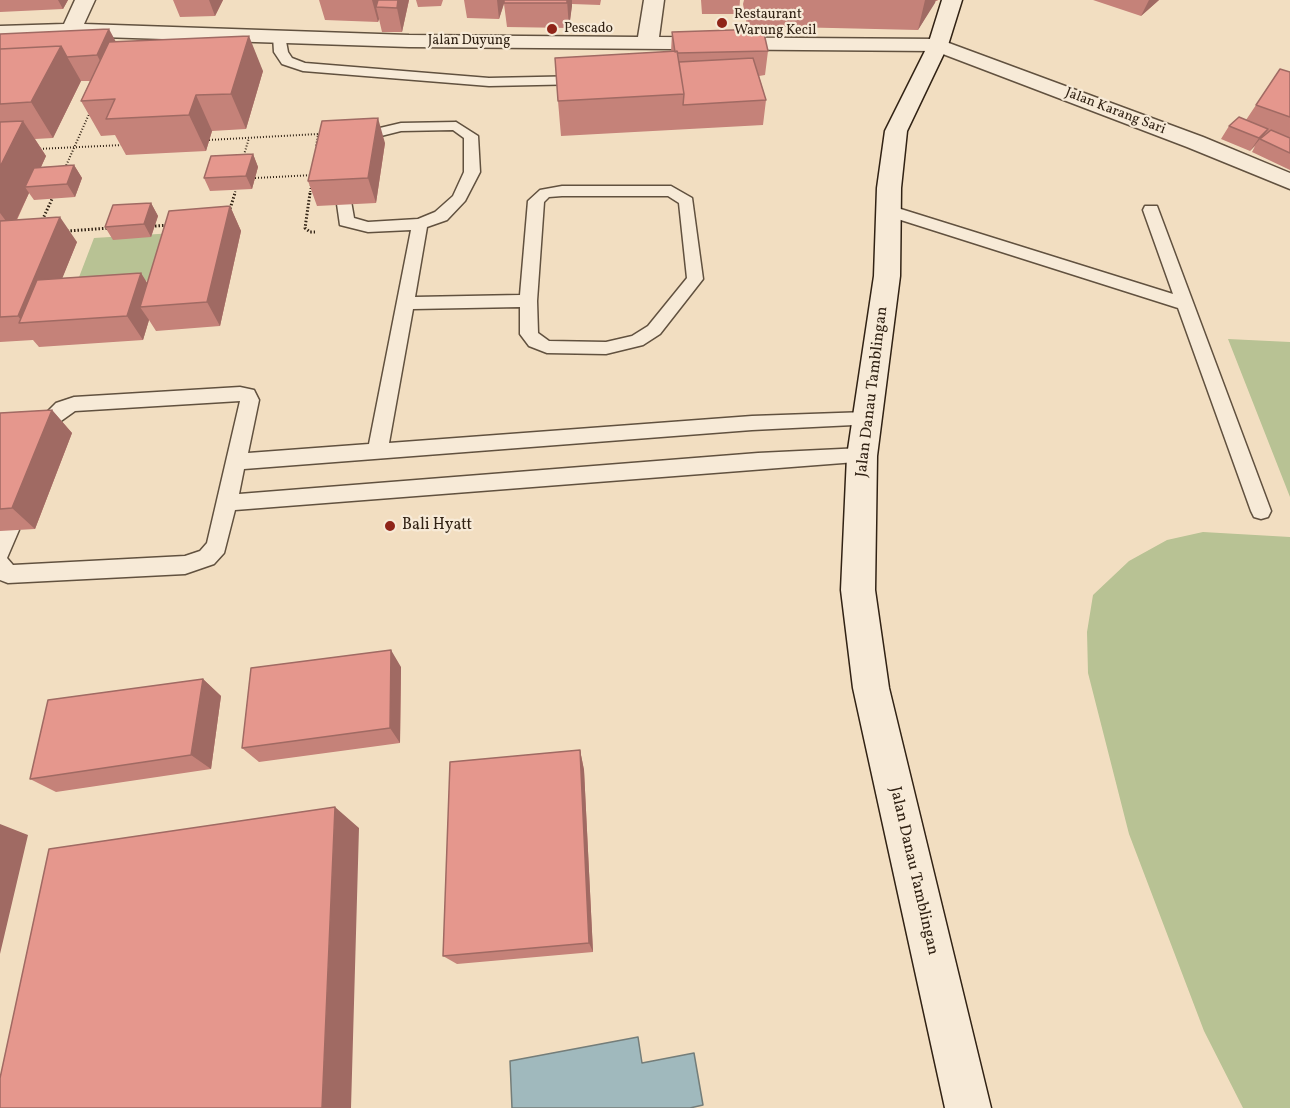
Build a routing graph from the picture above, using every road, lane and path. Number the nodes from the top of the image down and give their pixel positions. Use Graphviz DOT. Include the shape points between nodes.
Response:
graph roads {
  1 [pos="86,0"];
  2 [pos="654,0"];
  3 [pos="952,0"];
  4 [pos="71,30"];
  5 [pos="0,32"];
  6 [pos="279,36"];
  7 [pos="648,41"];
  8 [pos="938,45"];
  9 [pos="604,79"];
  10 [pos="93,105"];
  11 [pos="318,134"];
  12 [pos="249,138"];
  13 [pos="209,140"];
  14 [pos="130,144"];
  15 [pos="357,144"];
  16 [pos="74,148"];
  17 [pos="33,149"];
  18 [pos="241,168"];
  19 [pos="65,169"];
  20 [pos="318,175"];
  21 [pos="255,178"];
  22 [pos="1290,182"];
  23 [pos="236,190"];
  24 [pos="52,199"];
  25 [pos="345,204"];
  26 [pos="888,210"];
  27 [pos="1150,210"];
  28 [pos="227,221"];
  29 [pos="41,224"];
  30 [pos="420,224"];
  31 [pos="176,225"];
  32 [pos="155,226"];
  33 [pos="117,228"];
  34 [pos="60,231"];
  35 [pos="528,301"];
  36 [pos="406,303"];
  37 [pos="1185,304"];
  38 [pos="867,419"];
  39 [pos="46,434"];
  40 [pos="377,453"];
  41 [pos="862,456"];
  42 [pos="236,462"];
  43 [pos="226,503"];
  44 [pos="1261,511"];
  45 [pos="9,530"];
  46 [pos="0,552"];
  47 [pos="0,565"];
  48 [pos="968,1108"];
  1 -- 4 [label="street"];
  2 -- 7 [label="street"];
  3 -- 8 [label="street, Jalan Danau Tamblingan"];
  4 -- 5 [label="street, Jalan Duyung"];
  4 -- 6 [label="street, Jalan Duyung"];
  6 -- 7 [label="street, Jalan Duyung" via="409,41"];
  6 -- 9 [label="lane" via="281,52 287,60 303,67 489,82"];
  7 -- 8 [label="street, Jalan Duyung"];
  8 -- 22 [label="street, Jalan Karang Sari"];
  8 -- 26 [label="street, Jalan Danau Tamblingan" via="896,131"];
  10 -- 16 [label="path"];
  11 -- 12 [label="path"];
  12 -- 13 [label="path"];
  12 -- 18 [label="path"];
  14 -- 16 [label="path"];
  15 -- 30 [label="lane" via="372,134 411,127 456,126 471,136 472,172 460,198 441,216"];
  16 -- 17 [label="path"];
  16 -- 19 [label="path"];
  20 -- 21 [label="path"];
  23 -- 28 [label="path"];
  24 -- 29 [label="path"];
  25 -- 30 [label="lane" via="346,220 368,227"];
  26 -- 37 [label="lane"];
  26 -- 38 [label="street, Jalan Danau Tamblingan" via="887,276"];
  27 -- 37 [label="lane"];
  30 -- 36 [label="lane"];
  31 -- 32 [label="path"];
  33 -- 34 [label="path"];
  35 -- 35 [label="lane" via="536,201 545,193 671,191 687,201 695,279 654,330 638,341 606,348 547,347 529,334"];
  35 -- 36 [label="lane"];
  36 -- 40 [label="lane"];
  37 -- 44 [label="lane"];
  38 -- 40 [label="lane" via="752,423"];
  38 -- 41 [label="street, Jalan Danau Tamblingan"];
  39 -- 42 [label="lane" via="54,417 74,404 247,395 250,400"];
  40 -- 42 [label="lane"];
  41 -- 43 [label="lane"];
  41 -- 48 [label="street, Jalan Danau Tamblingan" via="858,590 871,688"];
  42 -- 43 [label="lane"];
  43 -- 47 [label="lane" via="217,547 207,558 185,565 8,574"];
  45 -- 46 [label="lane"];
}
